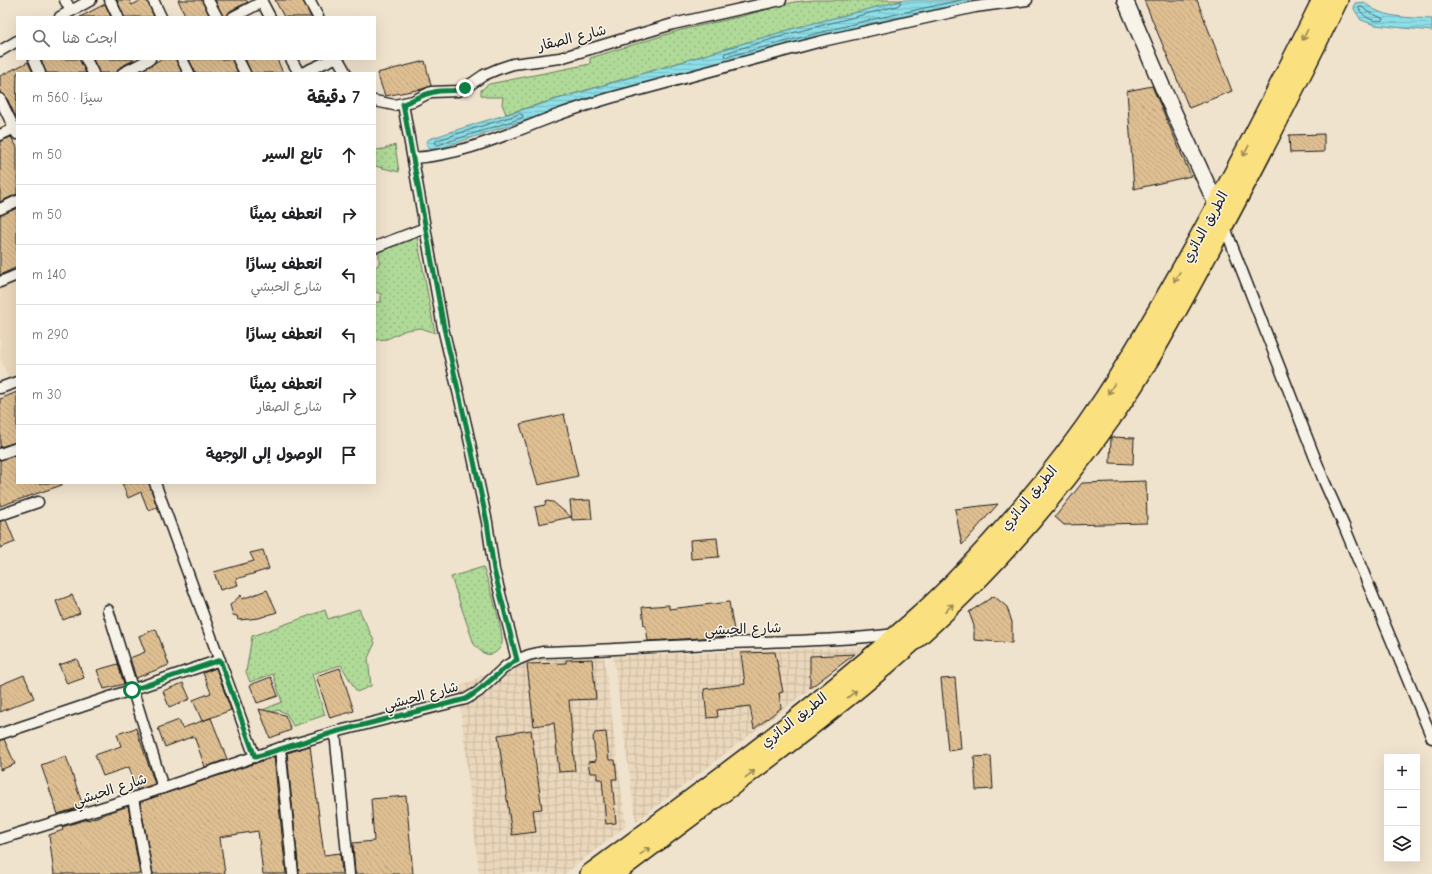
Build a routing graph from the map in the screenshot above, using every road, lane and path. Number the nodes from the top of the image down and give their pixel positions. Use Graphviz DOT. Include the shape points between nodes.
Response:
graph roads {
  1 [pos="65,0"];
  2 [pos="91,0"];
  3 [pos="110,0"];
  4 [pos="153,0"];
  5 [pos="208,0"];
  6 [pos="309,0"];
  7 [pos="780,0"];
  8 [pos="1027,0"];
  9 [pos="1125,0"];
  10 [pos="1322,0"];
  11 [pos="1338,0"];
  12 [pos="262,1"];
  13 [pos="65,15"];
  14 [pos="118,16"];
  15 [pos="161,16"];
  16 [pos="216,16"];
  17 [pos="235,16"];
  18 [pos="270,16"];
  19 [pos="317,16"];
  20 [pos="16,42"];
  21 [pos="0,50"];
  22 [pos="34,60"];
  23 [pos="86,60"];
  24 [pos="144,60"];
  25 [pos="182,60"];
  26 [pos="238,60"];
  27 [pos="292,60"];
  28 [pos="331,60"];
  29 [pos="339,60"];
  30 [pos="40,72"];
  31 [pos="92,72"];
  32 [pos="125,72"];
  33 [pos="146,72"];
  34 [pos="188,72"];
  35 [pos="244,72"];
  36 [pos="298,72"];
  37 [pos="304,72"];
  38 [pos="345,72"];
  39 [pos="0,99"];
  40 [pos="376,101"];
  41 [pos="403,104"];
  42 [pos="16,129"];
  43 [pos="0,135"];
  44 [pos="412,158"];
  45 [pos="16,201"];
  46 [pos="1217,206"];
  47 [pos="0,209"];
  48 [pos="1224,225"];
  49 [pos="425,228"];
  50 [pos="376,248"];
  51 [pos="16,275"];
  52 [pos="0,282"];
  53 [pos="16,382"];
  54 [pos="0,388"];
  55 [pos="16,448"];
  56 [pos="0,454"];
  57 [pos="155,484"];
  58 [pos="38,502"];
  59 [pos="0,515"];
  60 [pos="108,610"];
  61 [pos="899,633"];
  62 [pos="220,660"];
  63 [pos="517,660"];
  64 [pos="132,690"];
  65 [pos="335,732"];
  66 [pos="0,734"];
  67 [pos="1432,738"];
  68 [pos="280,748"];
  69 [pos="255,757"];
  70 [pos="163,788"];
  71 [pos="133,798"];
  72 [pos="0,839"];
  73 [pos="147,874"];
  74 [pos="293,874"];
  75 [pos="349,874"];
  76 [pos="590,874"];
  77 [pos="614,874"];
  1 -- 13 [label="street"];
  2 -- 13 [label="street"];
  3 -- 14 [label="street"];
  4 -- 15 [label="street"];
  5 -- 16 [label="street"];
  6 -- 19 [label="street"];
  7 -- 41 [label="street, شارع الصقار" via="673,24 560,58 498,68 458,91 431,92"];
  8 -- 44 [label="street" via="975,8 818,42 610,98 466,150"];
  9 -- 46 [label="street"];
  10 -- 46 [label="highway, الطريق الدائري, one-way"];
  11 -- 48 [label="highway, الطريق الدائري"];
  12 -- 17 [label="street"];
  12 -- 18 [label="street"];
  20 -- 21 [label="street"];
  22 -- 30 [label="street"];
  23 -- 31 [label="street"];
  24 -- 32 [label="street"];
  24 -- 33 [label="street"];
  25 -- 34 [label="street"];
  26 -- 35 [label="street"];
  27 -- 36 [label="street"];
  28 -- 37 [label="street"];
  29 -- 38 [label="street"];
  39 -- 42 [label="street"];
  40 -- 41 [label="street, شارع الصقار"];
  41 -- 44 [label="street"];
  42 -- 43 [label="street"];
  44 -- 49 [label="street"];
  45 -- 47 [label="street"];
  46 -- 61 [label="highway, الطريق الدائري, one-way" via="1145,335 1058,463 1009,523 956,580"];
  48 -- 67 [label="street" via="1324,481"];
  77 -- 48 [label="highway, الطريق الدائري, one-way" via="751,773 862,686 916,640 1009,547 1070,473 1130,389 1165,333"];
  49 -- 50 [label="street"];
  49 -- 63 [label="street" via="444,328 487,522 494,570"];
  51 -- 52 [label="street"];
  53 -- 54 [label="street"];
  55 -- 56 [label="street"];
  57 -- 62 [label="street"];
  58 -- 59 [label="street"];
  60 -- 64 [label="street"];
  61 -- 63 [label="street, شارع الحبشي" via="859,639 542,652 529,654"];
  61 -- 76 [label="highway, الطريق الدائري" via="768,742"];
  62 -- 64 [label="street"];
  62 -- 69 [label="street"];
  63 -- 65 [label="street, شارع الحبشي" via="466,699"];
  64 -- 66 [label="street"];
  64 -- 70 [label="street"];
  65 -- 68 [label="street, شارع الحبشي"];
  65 -- 75 [label="street"];
  68 -- 69 [label="street, شارع الحبشي"];
  68 -- 74 [label="street"];
  69 -- 70 [label="street, شارع الحبشي"];
  70 -- 71 [label="street, شارع الحبشي"];
  71 -- 72 [label="street, شارع الحبشي"];
  71 -- 73 [label="street"];
}
